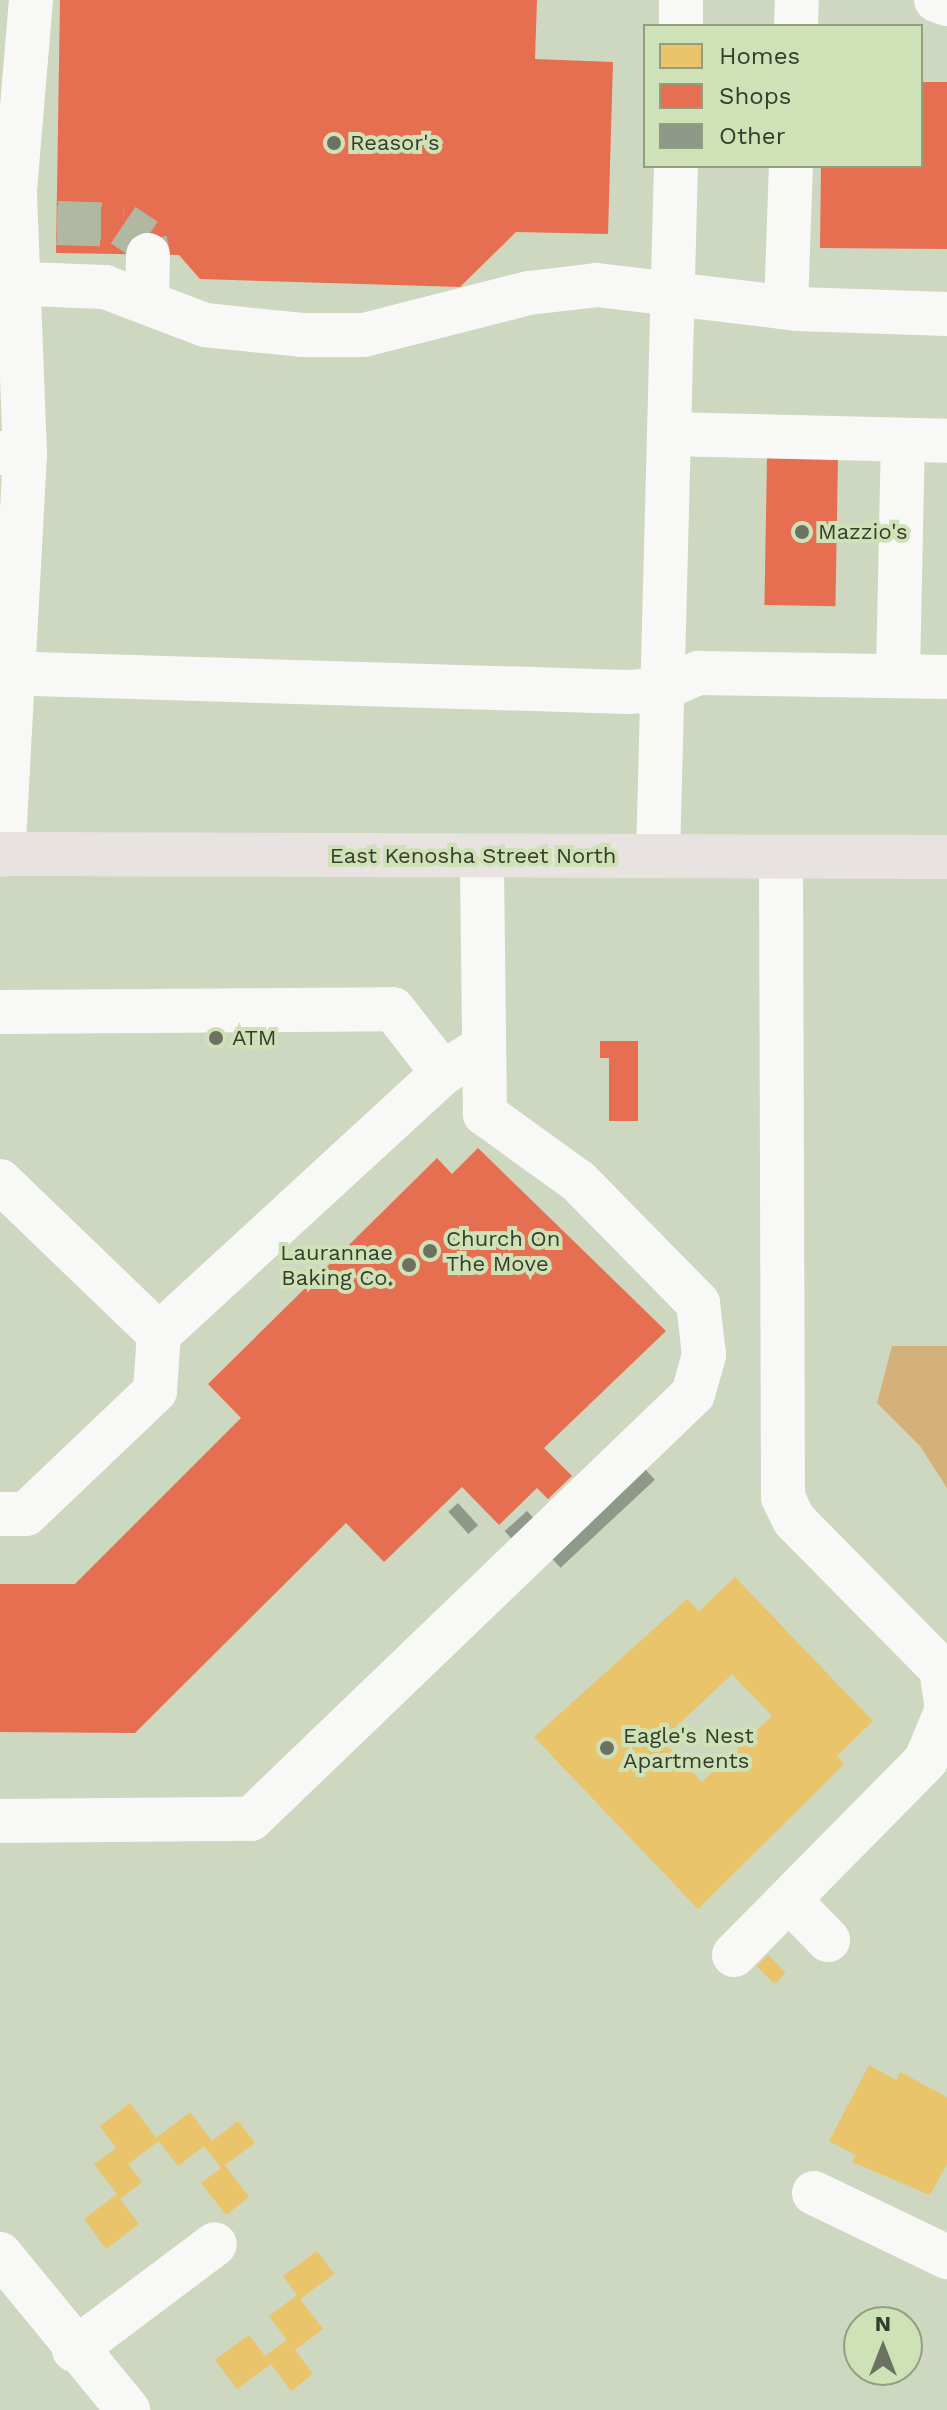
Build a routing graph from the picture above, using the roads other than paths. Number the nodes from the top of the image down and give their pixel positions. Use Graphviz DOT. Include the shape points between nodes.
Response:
graph roads {
  1 [pos="31,0"];
  2 [pos="681,0"];
  3 [pos="797,0"];
  4 [pos="936,0"];
  5 [pos="947,4"];
  6 [pos="681,24"];
  7 [pos="796,24"];
  8 [pos="676,168"];
  9 [pos="791,168"];
  10 [pos="148,255"];
  11 [pos="11,283"];
  12 [pos="672,293"];
  13 [pos="147,299"];
  14 [pos="786,307"];
  15 [pos="947,314"];
  16 [pos="13,372"];
  17 [pos="669,434"];
  18 [pos="903,440"];
  19 [pos="947,441"];
  20 [pos="12,454"];
  21 [pos="8,674"];
  22 [pos="898,674"];
  23 [pos="947,677"];
  24 [pos="659,690"];
  25 [pos="2,854"];
  26 [pos="482,856"];
  27 [pos="658,856"];
  28 [pos="781,857"];
  29 [pos="947,857"];
  30 [pos="0,1012"];
  31 [pos="480,1049"];
  32 [pos="443,1073"];
  33 [pos="0,1181"];
  34 [pos="159,1334"];
  35 [pos="0,1514"];
  36 [pos="0,1821"];
  37 [pos="789,1900"];
  38 [pos="828,1940"];
  39 [pos="734,1955"];
  40 [pos="814,2193"];
  41 [pos="215,2244"];
  42 [pos="0,2254"];
  43 [pos="947,2257"];
  44 [pos="74,2350"];
  45 [pos="128,2410"];
  1 -- 11 [label="street" via="30,47 17,105 39,224"];
  2 -- 6 [label="street"];
  3 -- 7 [label="street"];
  4 -- 5 [label="street"];
  8 -- 12 [label="street"];
  9 -- 14 [label="street"];
  10 -- 13 [label="street"];
  11 -- 13 [label="street" via="105,287"];
  11 -- 16 [label="street"];
  12 -- 13 [label="street" via="597,285 529,293 364,335 205,325"];
  12 -- 14 [label="street"];
  12 -- 17 [label="street"];
  14 -- 15 [label="street"];
  16 -- 20 [label="street"];
  17 -- 18 [label="street"];
  17 -- 24 [label="street"];
  18 -- 19 [label="street"];
  18 -- 22 [label="street"];
  20 -- 21 [label="street"];
  21 -- 24 [label="street"];
  21 -- 25 [label="street"];
  22 -- 23 [label="street"];
  22 -- 24 [label="street" via="698,673"];
  24 -- 27 [label="street"];
  25 -- 26 [label="main road, East Kenosha Street North"];
  26 -- 27 [label="main road, East Kenosha Street North"];
  26 -- 31 [label="street"];
  27 -- 28 [label="main road, East Kenosha Street North"];
  28 -- 29 [label="main road, East Kenosha Street North"];
  28 -- 37 [label="street" via="783,1497 794,1520 941,1669 947,1709 926,1760"];
  30 -- 32 [label="street" via="393,1009"];
  31 -- 32 [label="street"];
  31 -- 36 [label="street" via="485,1114 578,1181 698,1303 704,1355 693,1394 251,1819"];
  32 -- 34 [label="street"];
  33 -- 34 [label="street"];
  34 -- 35 [label="street" via="155,1391 26,1514"];
  37 -- 38 [label="street"];
  37 -- 39 [label="street"];
  40 -- 43 [label="street"];
  41 -- 44 [label="street"];
  42 -- 44 [label="street"];
  44 -- 45 [label="street"];
}
